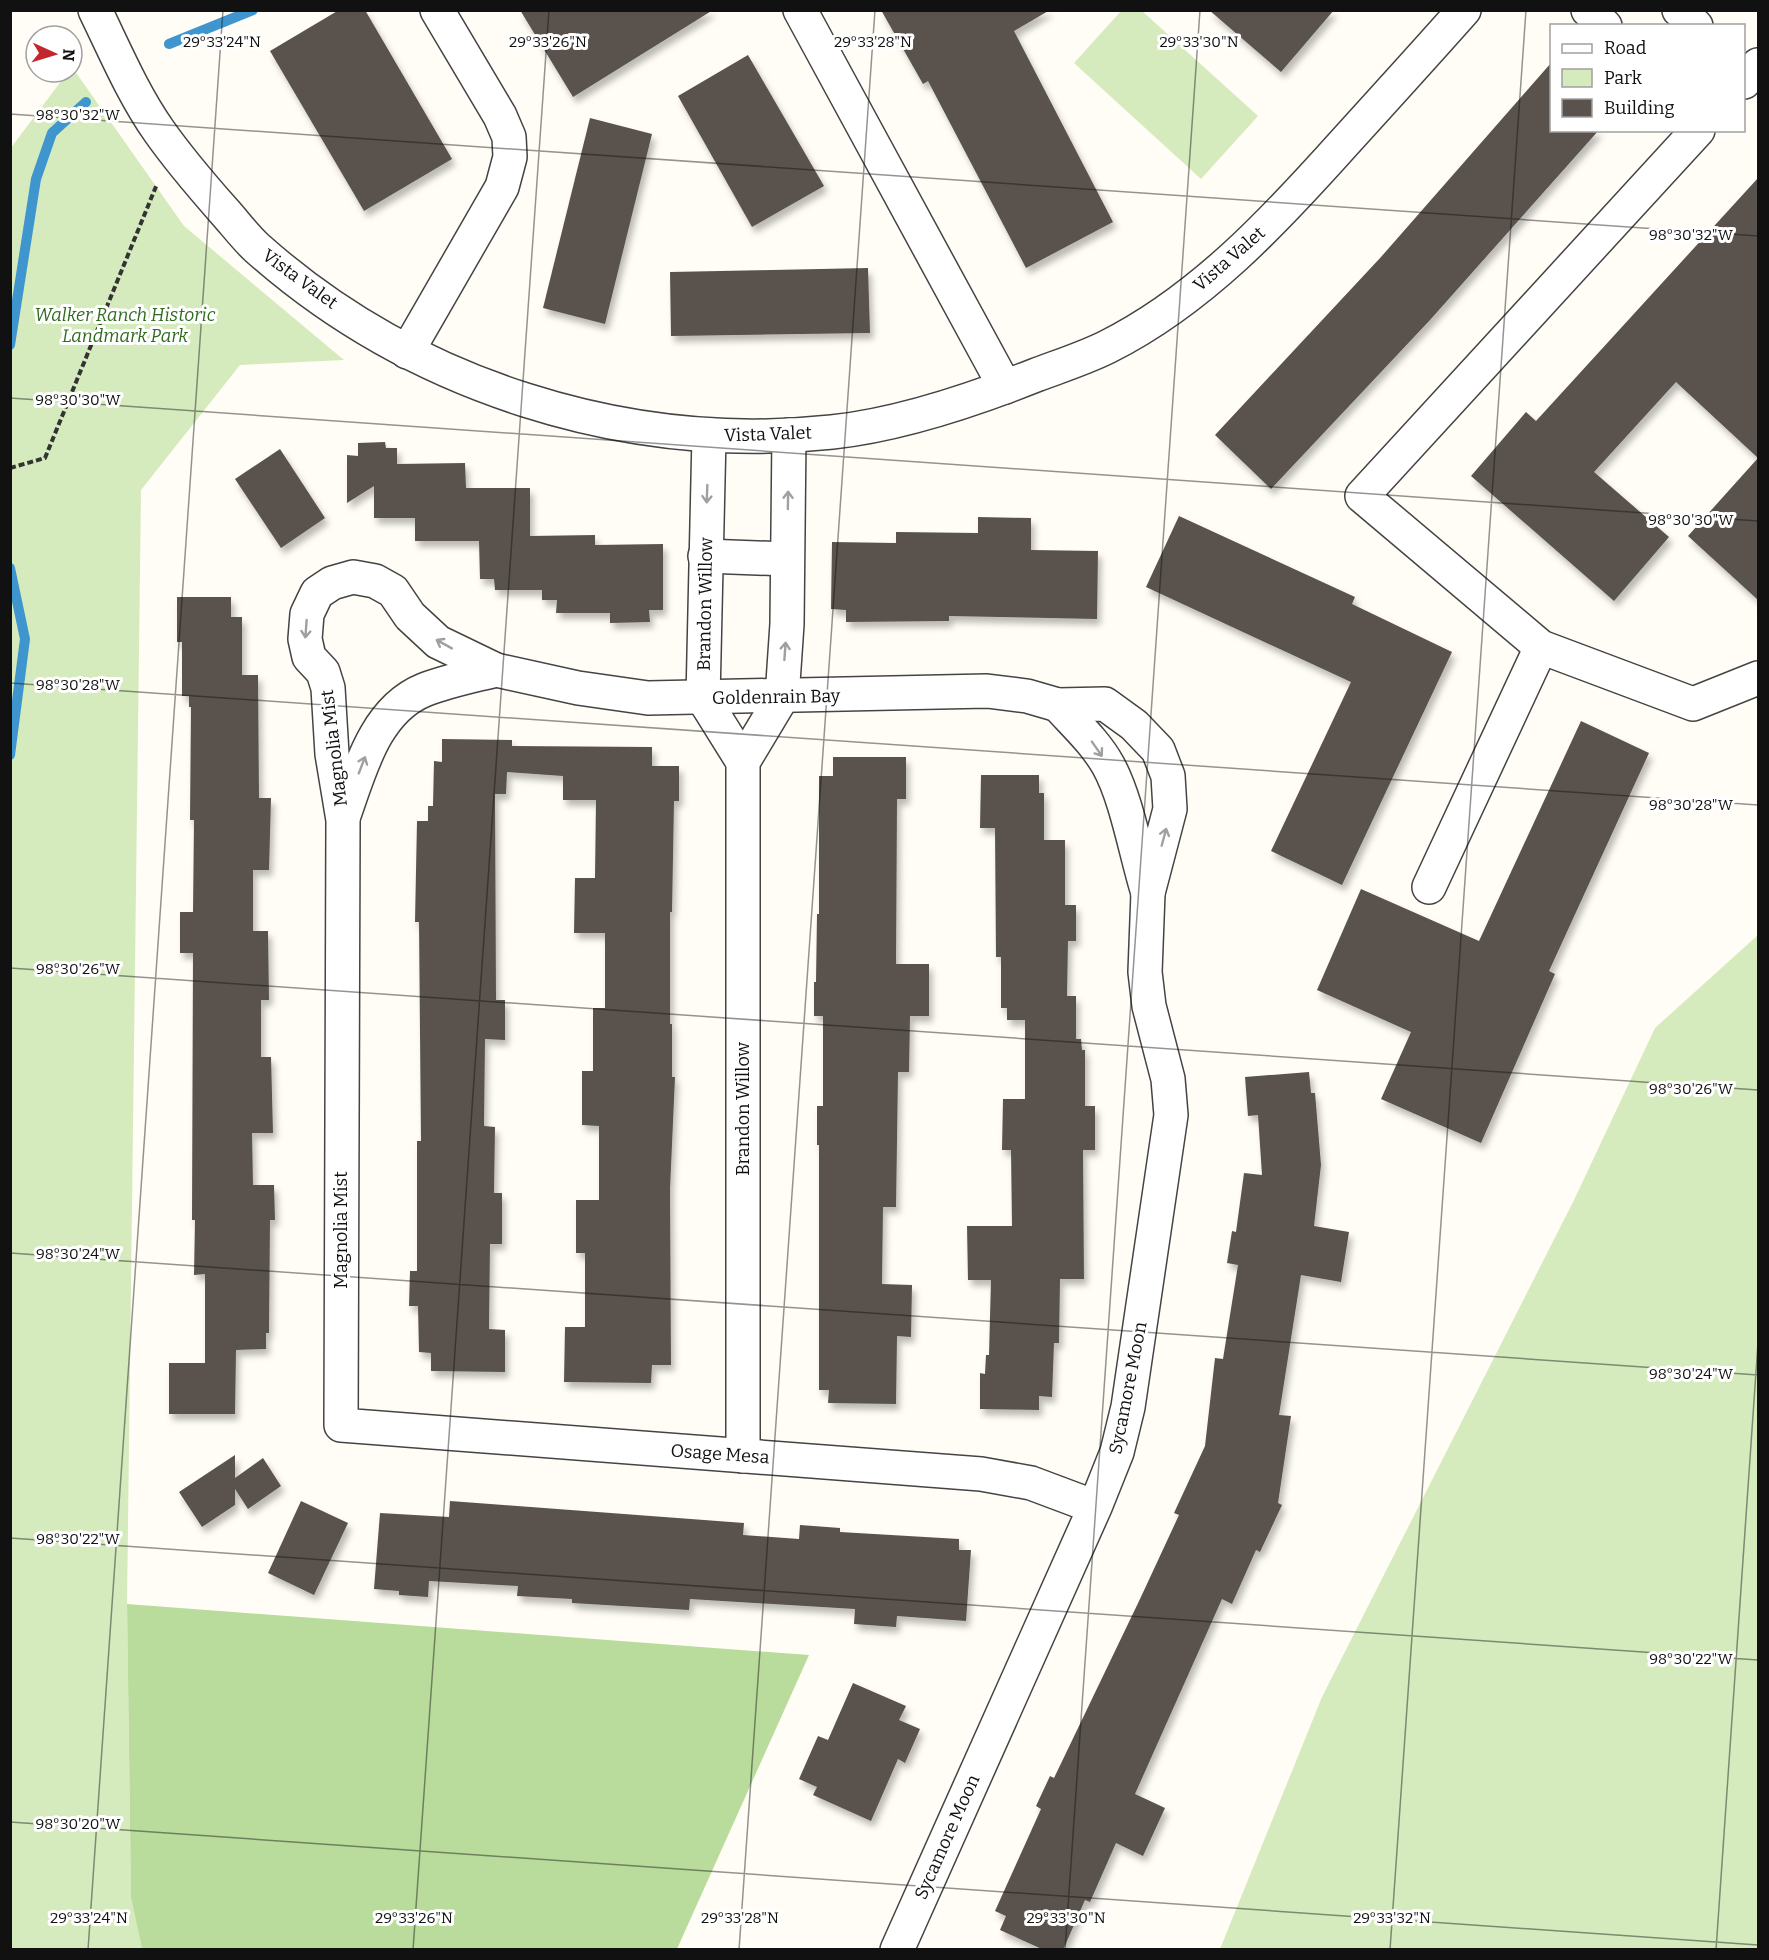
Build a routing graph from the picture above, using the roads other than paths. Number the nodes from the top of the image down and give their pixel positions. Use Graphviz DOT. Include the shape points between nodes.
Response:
graph roads {
  1 [pos="95,10"];
  2 [pos="437,10"];
  3 [pos="800,10"];
  4 [pos="1464,10"];
  5 [pos="1588,10"];
  6 [pos="1678,10"];
  7 [pos="1603,24"];
  8 [pos="1694,24"];
  9 [pos="1696,132"];
  10 [pos="407,352"];
  11 [pos="1005,387"];
  12 [pos="789,435"];
  13 [pos="710,436"];
  14 [pos="705,556"];
  15 [pos="787,559"];
  16 [pos="1541,647"];
  17 [pos="496,670"];
  18 [pos="1758,678"];
  19 [pos="782,697"];
  20 [pos="703,698"];
  21 [pos="1058,705"];
  22 [pos="743,762"];
  23 [pos="343,820"];
  24 [pos="1429,887"];
  25 [pos="1148,893"];
  26 [pos="341,1425"];
  27 [pos="743,1456"];
  28 [pos="1095,1507"];
  29 [pos="897,1950"];
  1 -- 10 [label="street, Vista Valet" via="158,130 255,247 324,299"];
  2 -- 10 [label="street" via="500,116 509,137 510,157 502,188"];
  3 -- 11 [label="street"];
  4 -- 11 [label="street, Vista Valet" via="1287,206 1233,259 1172,307 1107,347"];
  5 -- 7 [label="street"];
  6 -- 8 [label="street"];
  9 -- 16 [label="street" via="1362,496"];
  10 -- 13 [label="street, Vista Valet" via="513,396 580,415"];
  11 -- 12 [label="street, Vista Valet" via="883,422 836,432"];
  12 -- 13 [label="street, Vista Valet"];
  15 -- 12 [label="street, one-way"];
  13 -- 14 [label="street, Brandon Willow, one-way"];
  14 -- 15 [label="street"];
  14 -- 20 [label="street, Brandon Willow"];
  19 -- 15 [label="street, one-way"];
  16 -- 18 [label="street" via="1693,704"];
  16 -- 24 [label="street"];
  17 -- 20 [label="street, Goldenrain Bay" via="648,698"];
  23 -- 17 [label="street, Magnolia Mist, one-way" via="364,757 398,706 423,691"];
  17 -- 23 [label="street, Magnolia Mist, one-way" via="438,642 410,616 393,591 375,581 352,577 317,593 307,614 305,639 309,657 323,672 328,688 332,754"];
  19 -- 20 [label="street, Goldenrain Bay"];
  19 -- 21 [label="street, Goldenrain Bay" via="987,691"];
  19 -- 22 [label="street"];
  20 -- 22 [label="street, Brandon Willow"];
  21 -- 25 [label="street, Sycamore Moon, one-way" via="1108,765 1121,795"];
  25 -- 21 [label="street, Sycamore Moon, one-way" via="1170,809 1168,776 1158,750 1134,725 1105,704"];
  22 -- 27 [label="street, Brandon Willow"];
  23 -- 26 [label="street, Magnolia Mist"];
  25 -- 28 [label="street, Sycamore Moon" via="1145,972 1149,1006 1168,1079 1171,1115 1128,1407 1117,1452"];
  26 -- 27 [label="street, Osage Mesa"];
  27 -- 28 [label="street, Osage Mesa" via="981,1474 1031,1483"];
  28 -- 29 [label="street, Sycamore Moon"];
}
